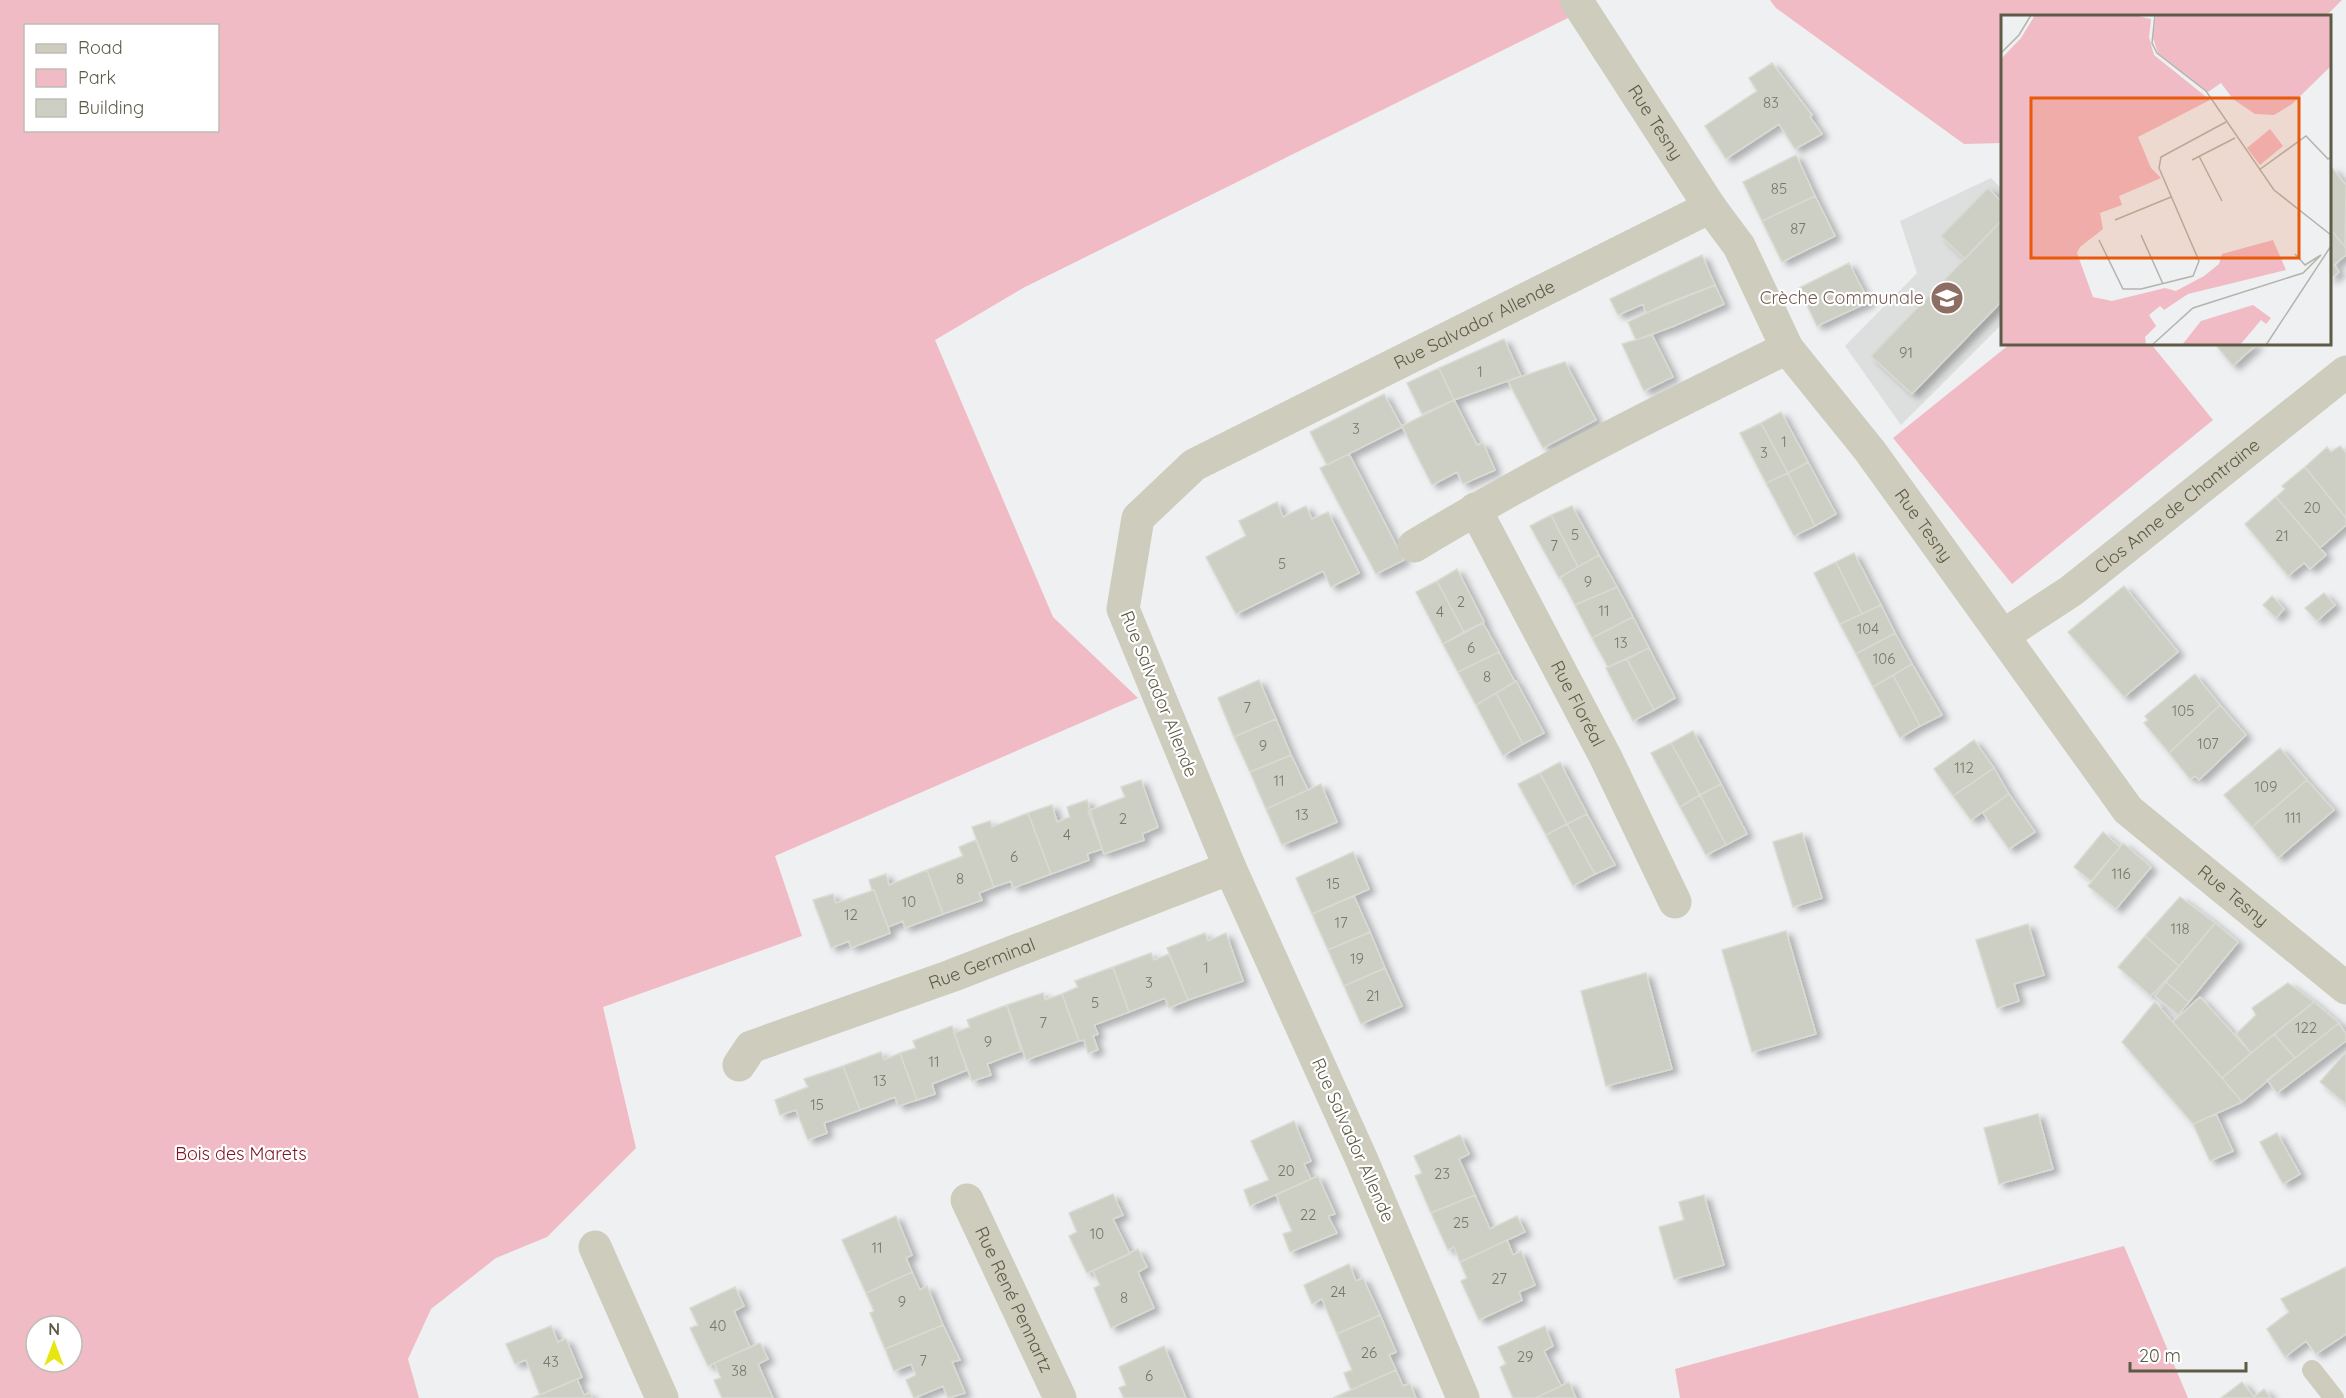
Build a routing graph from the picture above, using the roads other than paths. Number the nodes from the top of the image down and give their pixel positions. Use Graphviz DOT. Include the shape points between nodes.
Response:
graph roads {
  1 [pos="1576,0"];
  2 [pos="1710,207"];
  3 [pos="1787,348"];
  4 [pos="2346,372"];
  5 [pos="1475,509"];
  6 [pos="1414,546"];
  7 [pos="2004,635"];
  8 [pos="1230,868"];
  9 [pos="1675,902"];
  10 [pos="2346,988"];
  11 [pos="739,1065"];
  12 [pos="967,1200"];
  13 [pos="595,1247"];
  14 [pos="2312,1370"];
  15 [pos="662,1398"];
  16 [pos="1060,1398"];
  17 [pos="1463,1398"];
  18 [pos="2334,1398"];
  1 -- 2 [label="street, Rue Tesny"];
  2 -- 3 [label="street, Rue Tesny" via="1739,246"];
  2 -- 8 [label="street, Rue Salvador Allende" via="1194,465 1138,518 1123,609"];
  3 -- 5 [label="street" via="1640,420"];
  3 -- 7 [label="street, Rue Tesny" via="1870,451"];
  4 -- 7 [label="street, Clos Anne de Chantraine" via="2071,591"];
  5 -- 6 [label="street"];
  5 -- 9 [label="street, Rue Floréal" via="1606,758"];
  7 -- 10 [label="street, Rue Tesny" via="2128,810"];
  8 -- 11 [label="street, Rue Germinal" via="951,976 751,1047"];
  8 -- 17 [label="street, Rue Salvador Allende" via="1361,1158"];
  12 -- 16 [label="street, Rue René Pennartz"];
  13 -- 15 [label="street"];
  14 -- 18 [label="lane"];
}
